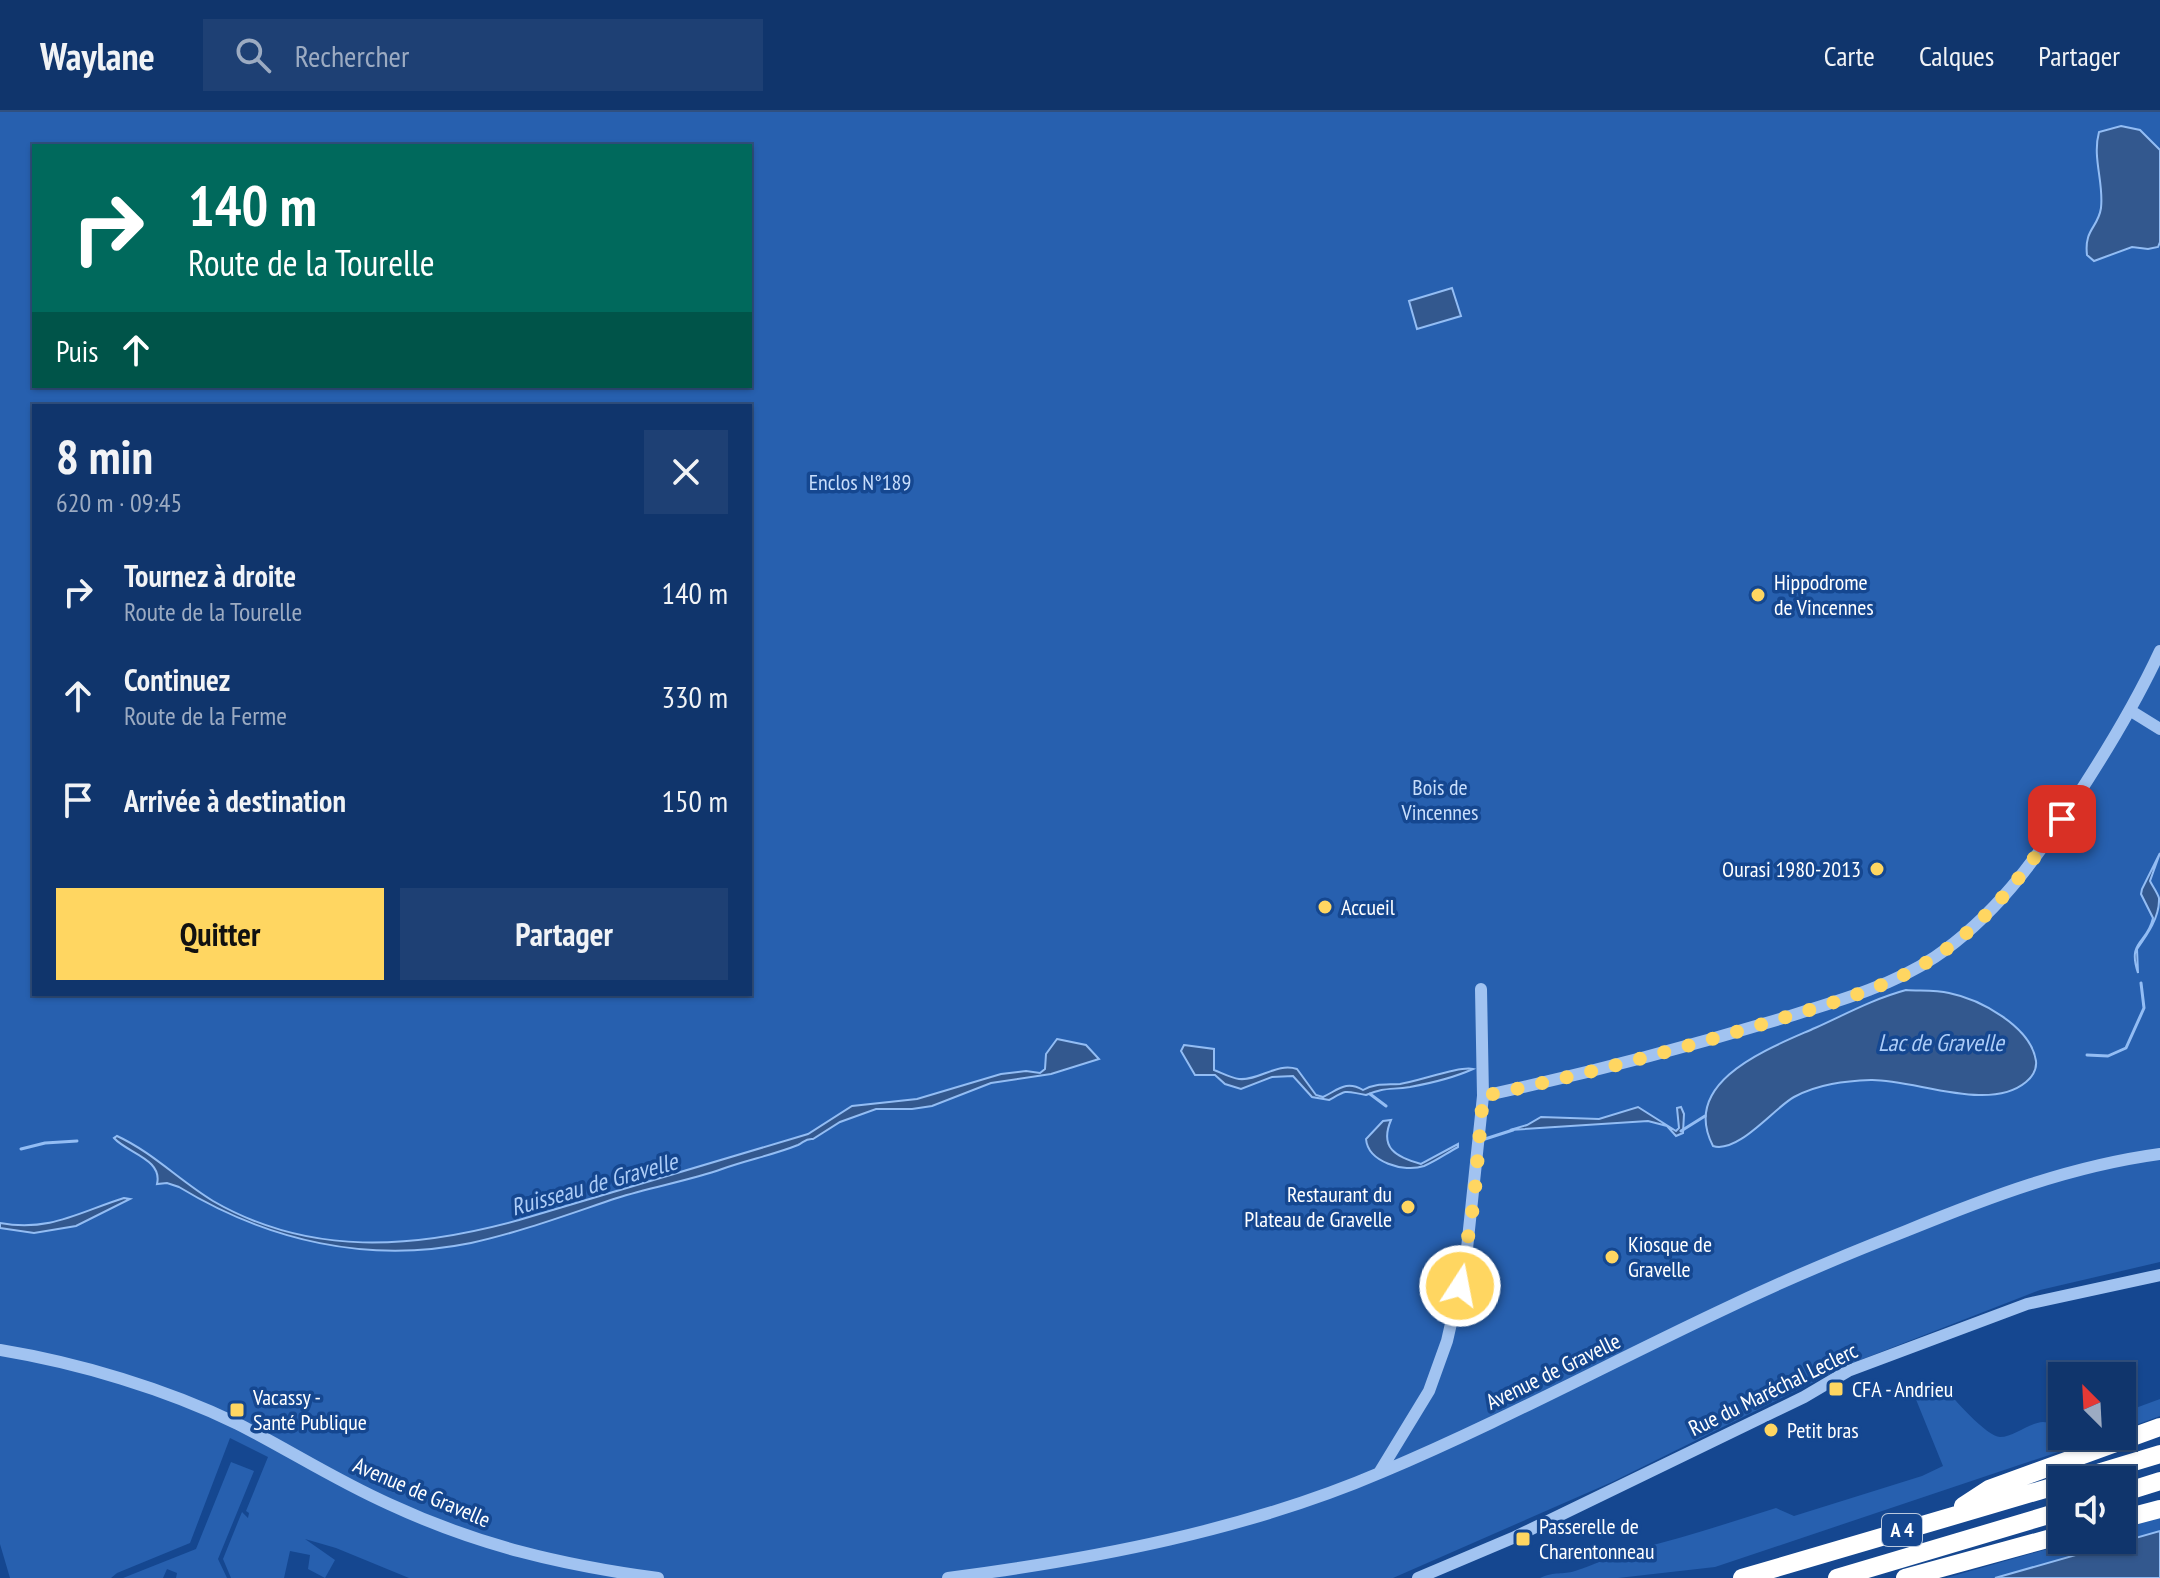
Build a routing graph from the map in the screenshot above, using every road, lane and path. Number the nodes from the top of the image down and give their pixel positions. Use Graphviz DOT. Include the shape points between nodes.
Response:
graph roads {
  1 [pos="2160,651"];
  2 [pos="2131,711"];
  3 [pos="2160,729"];
  4 [pos="1481,989"];
  5 [pos="1483,1096"];
  6 [pos="2160,1154"];
  7 [pos="2160,1275"];
  8 [pos="0,1350"];
  9 [pos="2160,1427"];
  10 [pos="2160,1454"];
  11 [pos="2120,1466"];
  12 [pos="1378,1474"];
  13 [pos="2160,1481"];
  14 [pos="2048,1488"];
  15 [pos="2136,1489"];
  16 [pos="2160,1509"];
  17 [pos="2048,1515"];
  18 [pos="2136,1515"];
  19 [pos="1948,1516"];
  20 [pos="2048,1539"];
  21 [pos="658,1578"];
  22 [pos="948,1578"];
  23 [pos="1418,1578"];
  24 [pos="1742,1578"];
  25 [pos="1837,1578"];
  26 [pos="1905,1578"];
  1 -- 2 [label="street"];
  2 -- 3 [label="street"];
  2 -- 5 [label="street" via="2016,883 1982,921 1916,969 1857,994 1734,1033"];
  4 -- 5 [label="street"];
  5 -- 12 [label="street" via="1466,1258 1447,1341 1429,1391"];
  6 -- 12 [label="street, Avenue de Gravelle" via="2040,1180 1816,1267"];
  7 -- 23 [label="street, Rue du Maréchal Leclerc" via="2027,1304 1848,1371 1515,1537"];
  8 -- 21 [label="street, Avenue de Gravelle" via="65,1363 210,1412 389,1504 459,1533 534,1558"];
  9 -- 19 [label="highway" via="1989,1489"];
  10 -- 11 [label="highway"];
  12 -- 22 [label="street, Avenue de Gravelle" via="1209,1529 1060,1562"];
  13 -- 15 [label="highway"];
  14 -- 19 [label="highway, A 4"];
  16 -- 18 [label="highway"];
  17 -- 25 [label="highway, A 4"];
  19 -- 24 [label="highway, A 4"];
  20 -- 26 [label="highway"];
}
